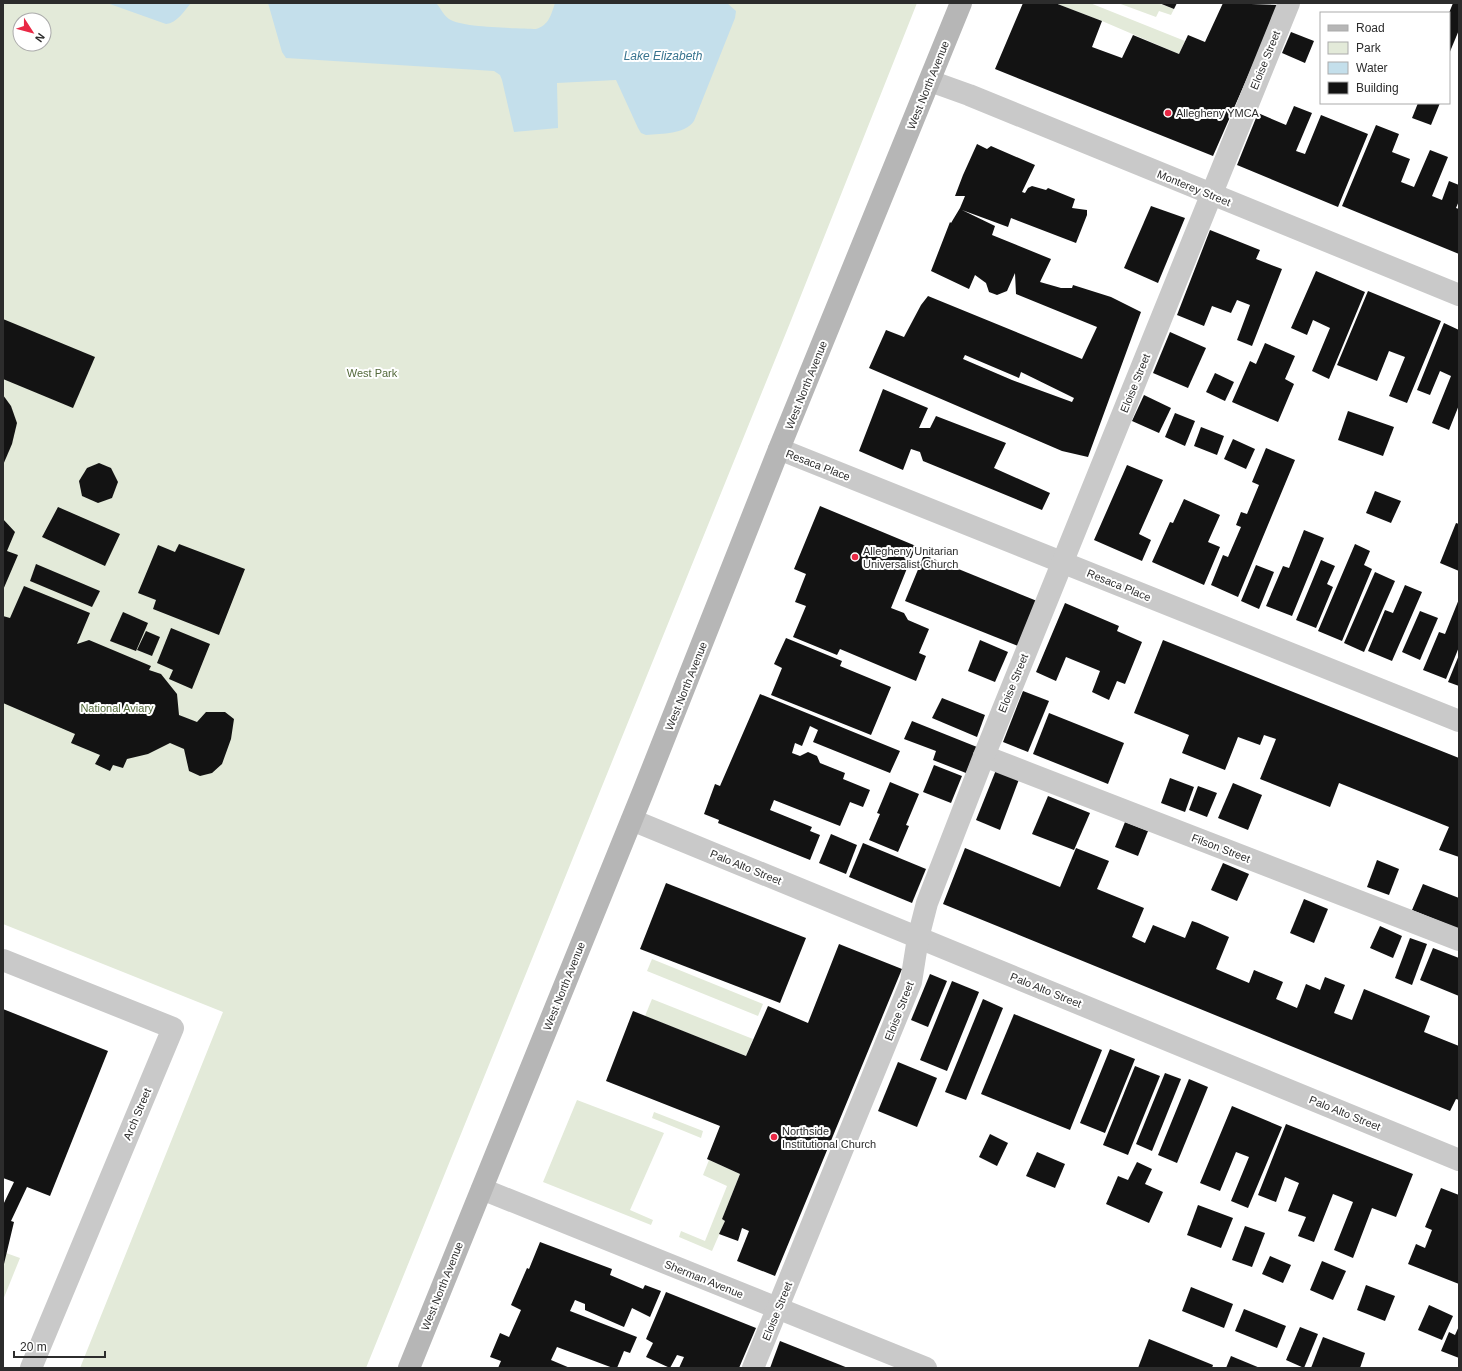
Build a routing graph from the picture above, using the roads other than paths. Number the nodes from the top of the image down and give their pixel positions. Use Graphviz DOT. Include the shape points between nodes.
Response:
graph roads {
  1 [pos="961,3"];
  2 [pos="1288,3"];
  3 [pos="930,81"];
  4 [pos="1211,195"];
  5 [pos="1459,295"];
  6 [pos="779,449"];
  7 [pos="1062,562"];
  8 [pos="1459,721"];
  9 [pos="984,756"];
  10 [pos="632,820"];
  11 [pos="918,938"];
  12 [pos="1459,940"];
  13 [pos="3,960"];
  14 [pos="1459,1160"];
  15 [pos="482,1189"];
  16 [pos="778,1308"];
  17 [pos="31,1368"];
  18 [pos="409,1368"];
  19 [pos="753,1368"];
  20 [pos="926,1368"];
  1 -- 3 [label="main road, West North Avenue"];
  2 -- 4 [label="street, Eloise Street"];
  3 -- 4 [label="street, Monterey Street"];
  3 -- 6 [label="main road, West North Avenue"];
  4 -- 5 [label="street, Monterey Street"];
  4 -- 7 [label="street, Eloise Street"];
  6 -- 7 [label="street, Resaca Place"];
  6 -- 10 [label="main road, West North Avenue"];
  7 -- 8 [label="street, Resaca Place"];
  7 -- 9 [label="street, Eloise Street"];
  9 -- 11 [label="street, Eloise Street" via="927,903"];
  9 -- 12 [label="street, Filson Street"];
  10 -- 11 [label="street, Palo Alto Street"];
  10 -- 15 [label="main road, West North Avenue"];
  11 -- 14 [label="street, Palo Alto Street"];
  11 -- 16 [label="street, Eloise Street" via="911,982"];
  13 -- 17 [label="street, Arch Street" via="173,1028"];
  15 -- 16 [label="street, Sherman Avenue"];
  15 -- 18 [label="main road, West North Avenue"];
  16 -- 19 [label="street, Eloise Street"];
  16 -- 20 [label="street, Sherman Avenue"];
}
